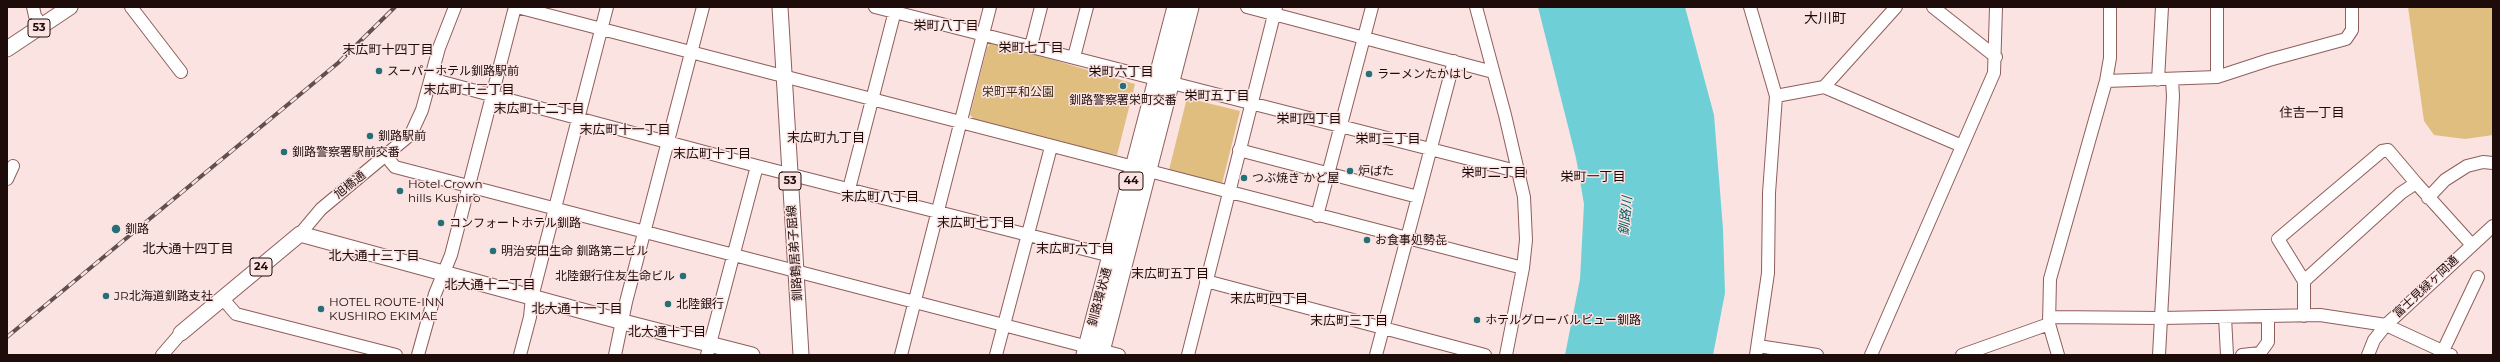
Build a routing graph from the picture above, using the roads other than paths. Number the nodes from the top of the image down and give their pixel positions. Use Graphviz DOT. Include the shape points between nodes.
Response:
graph roads {
  1 [pos="34,7"];
  2 [pos="70,7"];
  3 [pos="131,7"];
  4 [pos="455,7"];
  5 [pos="516,7"];
  6 [pos="607,7"];
  7 [pos="703,7"];
  8 [pos="780,7"];
  9 [pos="875,7"];
  10 [pos="990,7"];
  11 [pos="1041,7"];
  12 [pos="1087,7"];
  13 [pos="1176,7"];
  14 [pos="1190,7"];
  15 [pos="1247,7"];
  16 [pos="1372,7"];
  17 [pos="1476,7"];
  18 [pos="1750,7"];
  19 [pos="1896,7"];
  20 [pos="1933,7"];
  21 [pos="1996,7"];
  22 [pos="2110,7"];
  23 [pos="2162,7"];
  24 [pos="2217,7"];
  25 [pos="2352,7"];
  26 [pos="896,10"];
  27 [pos="1275,11"];
  28 [pos="42,26"];
  29 [pos="602,29"];
  30 [pos="983,34"];
  31 [pos="1364,37"];
  32 [pos="1031,46"];
  33 [pos="7,49"];
  34 [pos="691,52"];
  35 [pos="1074,57"];
  36 [pos="1996,57"];
  37 [pos="1454,61"];
  38 [pos="182,72"];
  39 [pos="1494,72"];
  40 [pos="785,77"];
  41 [pos="2217,77"];
  42 [pos="431,79"];
  43 [pos="1164,80"];
  44 [pos="2158,80"];
  45 [pos="2172,80"];
  46 [pos="2106,81"];
  47 [pos="1824,87"];
  48 [pos="492,96"];
  49 [pos="1776,96"];
  50 [pos="871,100"];
  51 [pos="1251,103"];
  52 [pos="578,119"];
  53 [pos="961,123"];
  54 [pos="1341,126"];
  55 [pos="667,142"];
  56 [pos="1962,146"];
  57 [pos="1051,147"];
  58 [pos="1239,150"];
  59 [pos="1431,150"];
  60 [pos="386,156"];
  61 [pos="2493,163"];
  62 [pos="13,166"];
  63 [pos="757,166"];
  64 [pos="1141,170"];
  65 [pos="1520,172"];
  66 [pos="1328,173"];
  67 [pos="790,174"];
  68 [pos="7,179"];
  69 [pos="2416,184"];
  70 [pos="468,186"];
  71 [pos="849,189"];
  72 [pos="1228,192"];
  73 [pos="1418,196"];
  74 [pos="2428,198"];
  75 [pos="555,208"];
  76 [pos="937,212"];
  77 [pos="1317,216"];
  78 [pos="2493,226"];
  79 [pos="644,231"];
  80 [pos="300,234"];
  81 [pos="1027,234"];
  82 [pos="1407,239"];
  83 [pos="2472,245"];
  84 [pos="733,254"];
  85 [pos="1111,256"];
  86 [pos="1523,268"];
  87 [pos="796,270"];
  88 [pos="443,273"];
  89 [pos="2478,277"];
  90 [pos="1206,281"];
  91 [pos="2304,281"];
  92 [pos="532,297"];
  93 [pos="222,299"];
  94 [pos="914,302"];
  95 [pos="2304,316"];
  96 [pos="2268,317"];
  97 [pos="2161,318"];
  98 [pos="2225,318"];
  99 [pos="2049,321"];
  100 [pos="623,322"];
  101 [pos="1004,325"];
  102 [pos="2386,325"];
  103 [pos="1383,328"];
  104 [pos="181,333"];
  105 [pos="709,350"];
  106 [pos="1757,350"];
  107 [pos="1093,352"];
  108 [pos="2445,354"];
  109 [pos="162,355"];
  110 [pos="396,355"];
  111 [pos="418,355"];
  112 [pos="520,355"];
  113 [pos="615,355"];
  114 [pos="752,355"];
  115 [pos="801,355"];
  116 [pos="901,355"];
  117 [pos="996,355"];
  118 [pos="1119,355"];
  119 [pos="1188,355"];
  120 [pos="1376,355"];
  121 [pos="1485,355"];
  122 [pos="1506,355"];
  123 [pos="1817,355"];
  124 [pos="1871,355"];
  125 [pos="1962,355"];
  126 [pos="2058,355"];
  127 [pos="2159,355"];
  128 [pos="2227,355"];
  129 [pos="2242,355"];
  130 [pos="2368,355"];
  1 -- 28 [label="street" via="35,16"];
  2 -- 28 [label="main road, 53"];
  3 -- 38 [label="street"];
  4 -- 42 [label="street, 旭橋通" via="439,48"];
  5 -- 29 [label="street"];
  5 -- 48 [label="street"];
  6 -- 29 [label="street"];
  7 -- 34 [label="street"];
  8 -- 40 [label="main road, 釧路鶴居弟子屈線 / 53"];
  9 -- 26 [label="street"];
  10 -- 30 [label="street"];
  11 -- 32 [label="street"];
  12 -- 35 [label="street"];
  13 -- 43 [label="highway, 釧路環状通 / 44"];
  14 -- 43 [label="highway, 釧路環状通 / 44"];
  15 -- 27 [label="street"];
  16 -- 31 [label="street"];
  17 -- 39 [label="street"];
  18 -- 49 [label="street"];
  19 -- 47 [label="street"];
  20 -- 36 [label="street"];
  21 -- 36 [label="street"];
  22 -- 46 [label="street" via="2110,58"];
  23 -- 44 [label="street"];
  24 -- 41 [label="street"];
  25 -- 41 [label="street" via="2352,30 2346,39"];
  26 -- 30 [label="street"];
  26 -- 50 [label="street"];
  27 -- 31 [label="street"];
  27 -- 51 [label="street"];
  28 -- 33 [label="main road, 53"];
  29 -- 34 [label="street"];
  29 -- 52 [label="street"];
  30 -- 32 [label="street"];
  30 -- 53 [label="street"];
  31 -- 37 [label="street"];
  31 -- 54 [label="street"];
  32 -- 35 [label="street"];
  34 -- 40 [label="street"];
  34 -- 55 [label="street"];
  35 -- 43 [label="street"];
  36 -- 56 [label="street" via="1994,73"];
  37 -- 39 [label="street"];
  37 -- 59 [label="street"];
  39 -- 65 [label="street"];
  40 -- 50 [label="street"];
  40 -- 67 [label="main road, 釧路鶴居弟子屈線 / 53"];
  41 -- 45 [label="street"];
  42 -- 48 [label="street"];
  42 -- 60 [label="street, 旭橋通" via="422,110 411,134"];
  43 -- 51 [label="street"];
  43 -- 64 [label="highway, 釧路環状通 / 44"];
  44 -- 45 [label="street"];
  44 -- 46 [label="street"];
  45 -- 97 [label="street"];
  46 -- 99 [label="street" via="2054,259 2050,280"];
  47 -- 49 [label="street"];
  47 -- 56 [label="street"];
  48 -- 52 [label="street"];
  48 -- 70 [label="street"];
  49 -- 106 [label="street" via="1769,193 1768,272"];
  50 -- 53 [label="street"];
  50 -- 71 [label="street"];
  51 -- 54 [label="street"];
  51 -- 58 [label="street"];
  52 -- 55 [label="street"];
  52 -- 75 [label="street"];
  53 -- 57 [label="street"];
  53 -- 76 [label="street"];
  54 -- 59 [label="street"];
  54 -- 66 [label="street"];
  55 -- 63 [label="street"];
  55 -- 79 [label="street"];
  56 -- 124 [label="street"];
  57 -- 64 [label="street"];
  57 -- 81 [label="street"];
  58 -- 66 [label="street"];
  58 -- 72 [label="street"];
  59 -- 65 [label="street"];
  59 -- 73 [label="street"];
  60 -- 70 [label="street" via="396,167"];
  60 -- 80 [label="street, 旭橋通" via="321,210"];
  61 -- 74 [label="street" via="2483,162 2467,166 2445,180"];
  62 -- 68 [label="street"];
  63 -- 67 [label="street"];
  63 -- 84 [label="street"];
  64 -- 72 [label="street"];
  64 -- 85 [label="highway, 釧路環状通 / 44"];
  64 -- 107 [label="highway, 釧路環状通 / 44"];
  65 -- 86 [label="street" via="1526,240"];
  66 -- 73 [label="street"];
  66 -- 77 [label="street"];
  67 -- 71 [label="street"];
  67 -- 87 [label="main road, 釧路鶴居弟子屈線 / 53"];
  69 -- 74 [label="street"];
  69 -- 91 [label="street" via="2400,193"];
  69 -- 91 [label="street" via="2388,150 2382,151 2278,239"];
  70 -- 75 [label="street"];
  70 -- 88 [label="street" via="451,255"];
  71 -- 76 [label="street"];
  72 -- 77 [label="street"];
  72 -- 90 [label="street"];
  73 -- 82 [label="street"];
  74 -- 83 [label="street"];
  75 -- 79 [label="street"];
  75 -- 92 [label="street"];
  76 -- 81 [label="street"];
  76 -- 94 [label="street"];
  77 -- 82 [label="street"];
  78 -- 83 [label="street, 富士見緑ヶ岡通"];
  79 -- 84 [label="street"];
  79 -- 100 [label="street"];
  80 -- 88 [label="main road"];
  80 -- 93 [label="main road, 24"];
  81 -- 85 [label="street"];
  81 -- 101 [label="street"];
  82 -- 86 [label="street"];
  82 -- 103 [label="street"];
  83 -- 102 [label="street, 富士見緑ヶ岡通"];
  84 -- 87 [label="street"];
  84 -- 105 [label="street"];
  85 -- 107 [label="highway, 釧路環状通 / 44"];
  86 -- 122 [label="street"];
  87 -- 94 [label="street"];
  87 -- 115 [label="main road, 釧路鶴居弟子屈線 / 53"];
  88 -- 92 [label="main road"];
  88 -- 111 [label="street"];
  89 -- 108 [label="street"];
  90 -- 103 [label="street"];
  90 -- 119 [label="street"];
  91 -- 95 [label="street"];
  92 -- 100 [label="main road"];
  92 -- 112 [label="street" via="530,317"];
  93 -- 104 [label="main road, 24"];
  93 -- 110 [label="street" via="236,314"];
  94 -- 101 [label="street"];
  94 -- 116 [label="street"];
  95 -- 96 [label="street"];
  95 -- 102 [label="street" via="2320,315"];
  96 -- 98 [label="street"];
  96 -- 129 [label="street" via="2268,342 2260,353"];
  97 -- 98 [label="street"];
  97 -- 99 [label="street"];
  97 -- 127 [label="street"];
  98 -- 128 [label="street"];
  99 -- 125 [label="street"];
  99 -- 126 [label="street"];
  100 -- 105 [label="main road"];
  100 -- 113 [label="street"];
  101 -- 107 [label="street"];
  101 -- 117 [label="street"];
  102 -- 108 [label="street"];
  102 -- 130 [label="street, 富士見緑ヶ岡通" via="2374,340"];
  103 -- 120 [label="street"];
  103 -- 121 [label="street"];
  104 -- 109 [label="street"];
  105 -- 114 [label="main road"];
  106 -- 123 [label="street"];
  107 -- 118 [label="street"];
}
